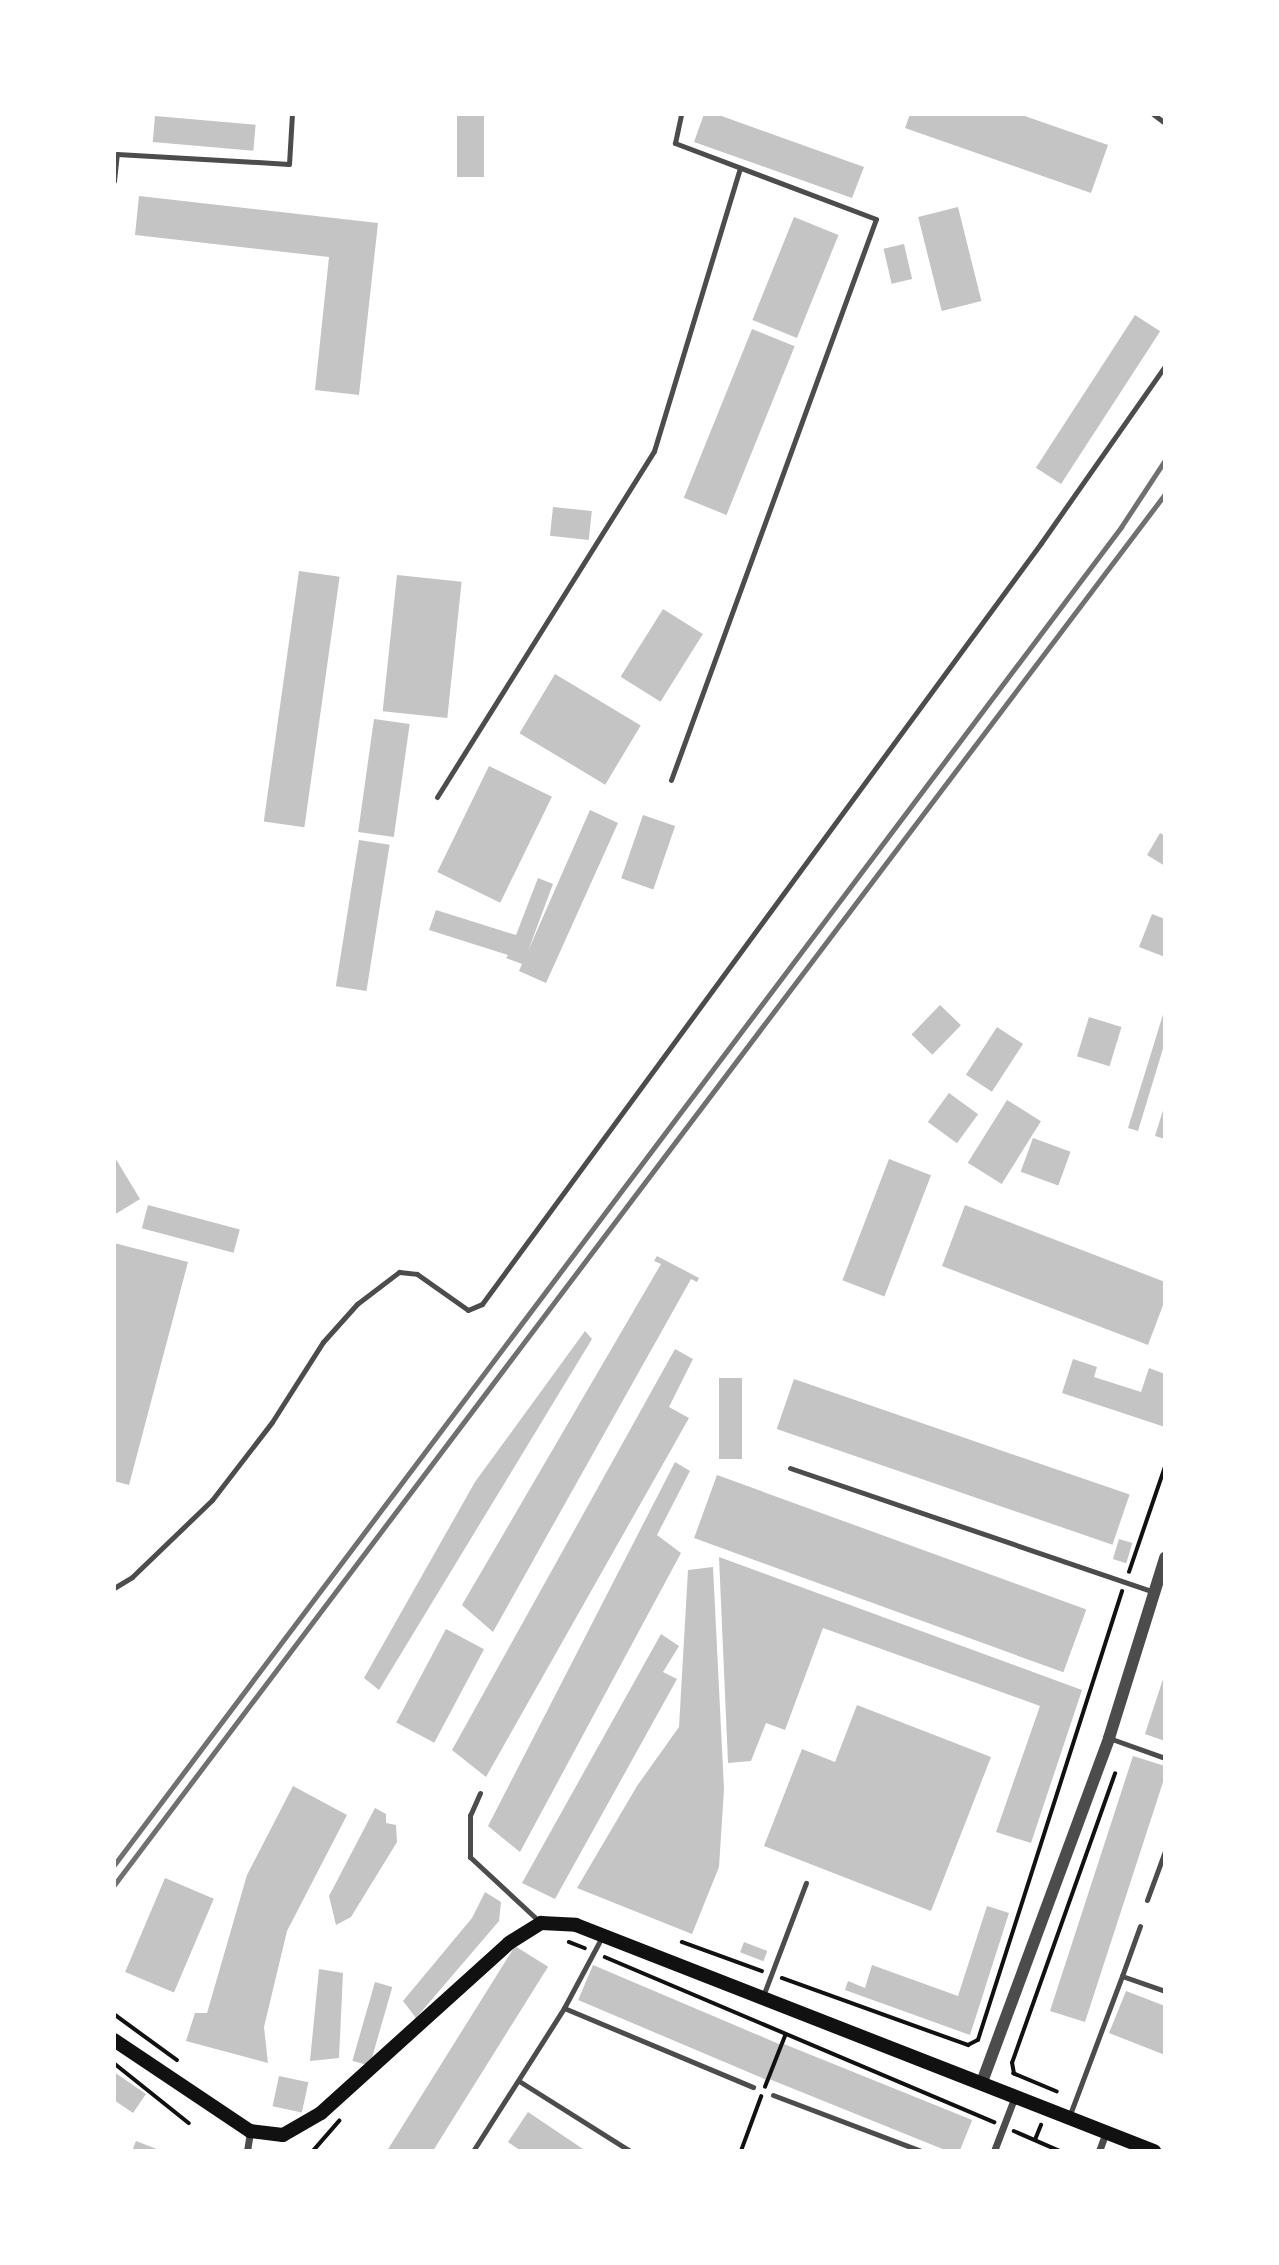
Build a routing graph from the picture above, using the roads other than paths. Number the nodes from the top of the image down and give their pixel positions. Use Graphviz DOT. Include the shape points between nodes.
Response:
graph roads {
  1 [pos="292,114"];
  2 [pos="681,114"];
  3 [pos="1153,114"];
  4 [pos="1165,123"];
  5 [pos="1165,134"];
  6 [pos="740,168"];
  7 [pos="114,181"];
  8 [pos="1165,191"];
  9 [pos="1165,366"];
  10 [pos="671,780"];
  11 [pos="437,797"];
  12 [pos="790,1468"];
  13 [pos="1165,1558"];
  14 [pos="114,1588"];
  15 [pos="1156,1592"];
  16 [pos="1109,1738"];
  17 [pos="1165,1758"];
  18 [pos="480,1793"];
  19 [pos="1165,1850"];
  20 [pos="806,1883"];
  21 [pos="1147,1900"];
  22 [pos="541,1923"];
  23 [pos="1140,1926"];
  24 [pos="603,1935"];
  25 [pos="1122,1976"];
  26 [pos="1165,1992"];
  27 [pos="762,1998"];
  28 [pos="564,2008"];
  29 [pos="114,2040"];
  30 [pos="519,2081"];
  31 [pos="982,2082"];
  32 [pos="752,2087"];
  33 [pos="773,2095"];
  34 [pos="1015,2095"];
  35 [pos="1069,2118"];
  36 [pos="250,2131"];
  37 [pos="1106,2132"];
  38 [pos="247,2151"];
  39 [pos="472,2151"];
  40 [pos="631,2151"];
  41 [pos="921,2151"];
  42 [pos="994,2151"];
  43 [pos="1099,2151"];
  44 [pos="1154,2151"];
  1 -- 7 [label="lane" via="289,164 117,154"];
  2 -- 6 [label="lane" via="675,144"];
  3 -- 4 [label="lane"];
  5 -- 8 [label="lane"];
  6 -- 10 [label="lane" via="876,219"];
  6 -- 11 [label="lane" via="654,451"];
  9 -- 14 [label="lane" via="1041,543 482,1304 468,1310 417,1274 399,1272 358,1304 323,1342 272,1422 212,1500 132,1577"];
  12 -- 15 [label="lane"];
  13 -- 15 [label="street"];
  15 -- 16 [label="street"];
  16 -- 17 [label="lane"];
  16 -- 31 [label="street"];
  18 -- 22 [label="lane" via="470,1815 470,1857"];
  19 -- 21 [label="lane"];
  20 -- 27 [label="lane"];
  22 -- 24 [label="main road" via="576,1925"];
  22 -- 36 [label="main road" via="509,1943 321,2113 283,2134"];
  23 -- 25 [label="lane"];
  24 -- 27 [label="main road"];
  24 -- 28 [label="lane"];
  25 -- 26 [label="lane"];
  25 -- 35 [label="lane"];
  27 -- 31 [label="main road"];
  28 -- 30 [label="lane"];
  28 -- 32 [label="lane"];
  29 -- 36 [label="main road"];
  30 -- 39 [label="lane"];
  30 -- 40 [label="lane"];
  31 -- 34 [label="main road"];
  33 -- 41 [label="lane"];
  34 -- 35 [label="main road"];
  34 -- 42 [label="street"];
  35 -- 37 [label="main road"];
  36 -- 38 [label="street"];
  37 -- 43 [label="street"];
  37 -- 44 [label="main road"];
}
